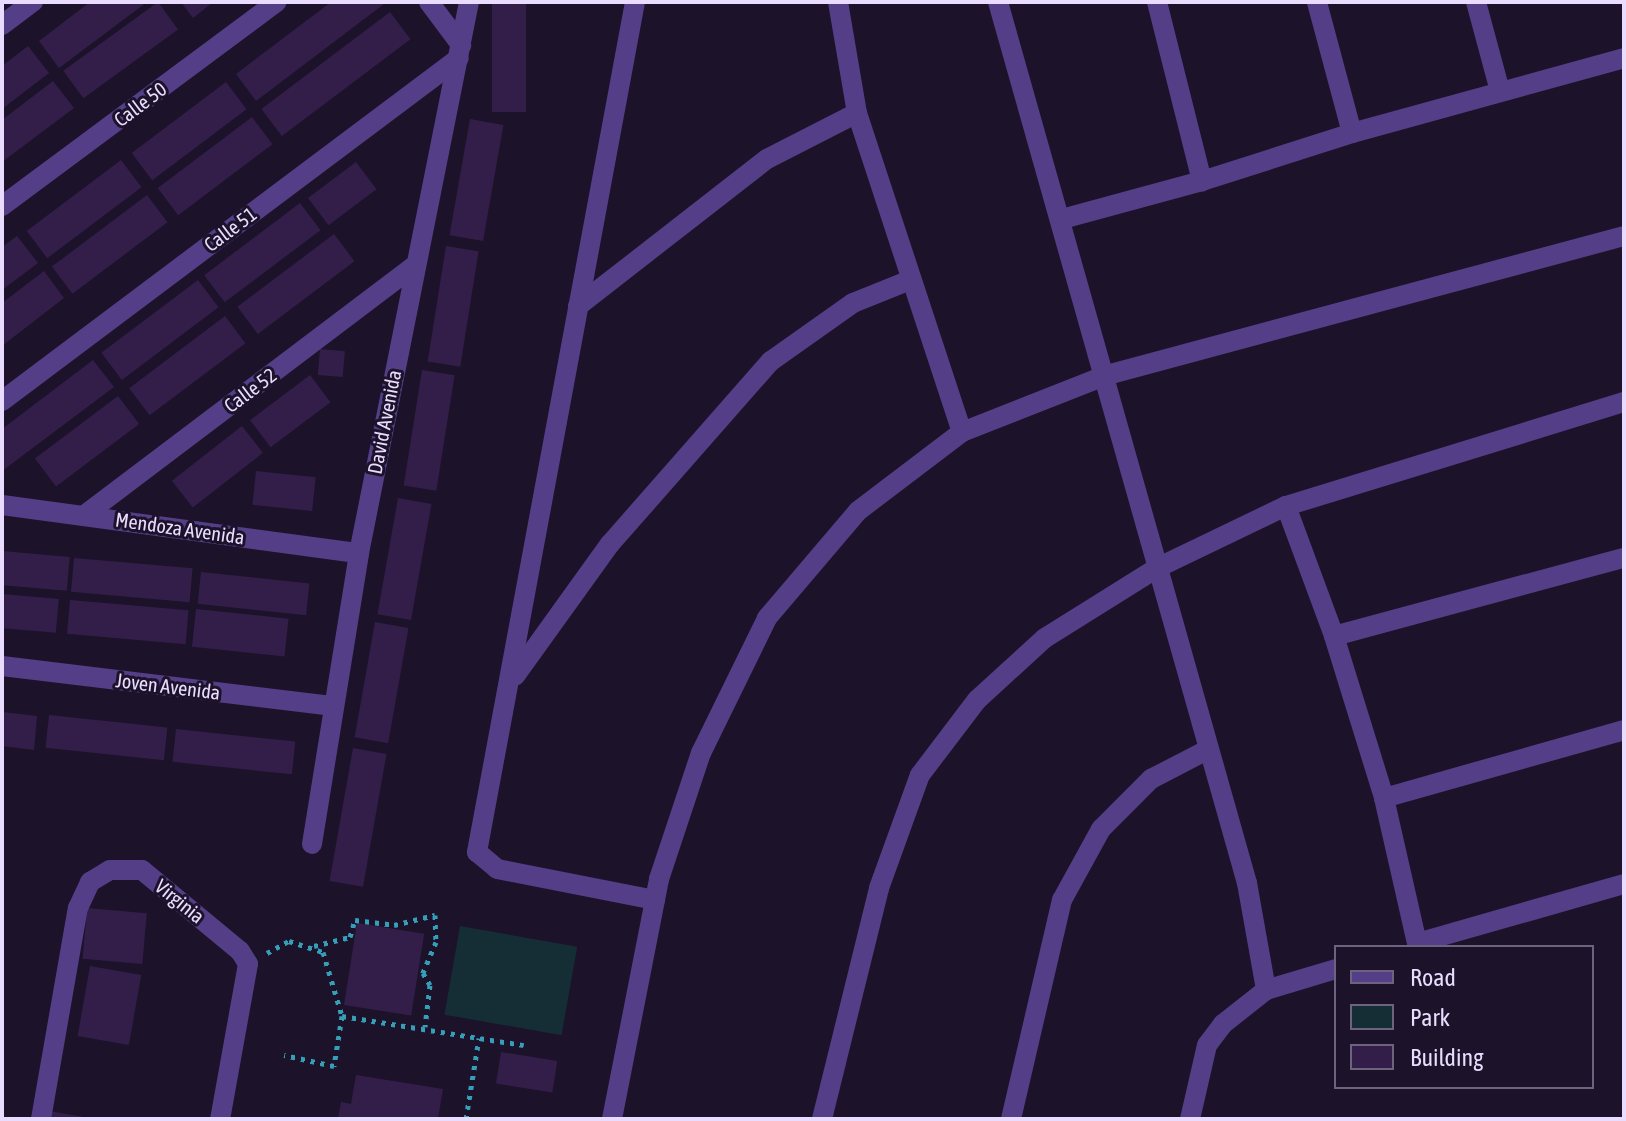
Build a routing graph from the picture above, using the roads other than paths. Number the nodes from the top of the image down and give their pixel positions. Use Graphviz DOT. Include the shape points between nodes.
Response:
graph roads {
  1 [pos="33,2"];
  2 [pos="277,2"];
  3 [pos="429,2"];
  4 [pos="469,2"];
  5 [pos="635,2"];
  6 [pos="838,2"];
  7 [pos="998,2"];
  8 [pos="1157,2"];
  9 [pos="1317,2"];
  10 [pos="1476,2"];
  11 [pos="2,25"];
  12 [pos="460,51"];
  13 [pos="1624,58"];
  14 [pos="1500,91"];
  15 [pos="857,113"];
  16 [pos="1352,133"];
  17 [pos="1202,181"];
  18 [pos="2,206"];
  19 [pos="1062,219"];
  20 [pos="1624,236"];
  21 [pos="415,265"];
  22 [pos="910,280"];
  23 [pos="578,306"];
  24 [pos="1107,375"];
  25 [pos="2,401"];
  26 [pos="1624,402"];
  27 [pos="962,432"];
  28 [pos="2,505"];
  29 [pos="1286,506"];
  30 [pos="86,514"];
  31 [pos="359,553"];
  32 [pos="1624,558"];
  33 [pos="1157,568"];
  34 [pos="1334,636"];
  35 [pos="2,666"];
  36 [pos="511,682"];
  37 [pos="334,706"];
  38 [pos="1624,730"];
  39 [pos="1207,750"];
  40 [pos="1384,798"];
  41 [pos="312,844"];
  42 [pos="1624,884"];
  43 [pos="655,900"];
  44 [pos="1411,945"];
  45 [pos="1334,970"];
  46 [pos="1266,990"];
  47 [pos="41,1119"];
  48 [pos="220,1119"];
  49 [pos="612,1119"];
  50 [pos="822,1119"];
  51 [pos="1011,1119"];
  52 [pos="1190,1119"];
  1 -- 11 [label="street"];
  2 -- 18 [label="street, Calle 50"];
  3 -- 12 [label="street"];
  4 -- 12 [label="street, David Avenida"];
  5 -- 23 [label="street"];
  6 -- 15 [label="street"];
  7 -- 19 [label="street"];
  8 -- 17 [label="street"];
  9 -- 16 [label="street"];
  10 -- 14 [label="street"];
  12 -- 21 [label="street, David Avenida"];
  12 -- 25 [label="street, Calle 51"];
  13 -- 14 [label="street"];
  14 -- 16 [label="street"];
  15 -- 22 [label="street"];
  15 -- 23 [label="street" via="767,159"];
  16 -- 17 [label="street"];
  17 -- 19 [label="street"];
  19 -- 24 [label="street"];
  20 -- 24 [label="street"];
  21 -- 30 [label="street, Calle 52"];
  21 -- 31 [label="street, David Avenida"];
  22 -- 27 [label="street"];
  22 -- 36 [label="street" via="853,303 771,361 610,544"];
  23 -- 36 [label="street"];
  24 -- 27 [label="street"];
  24 -- 33 [label="street"];
  26 -- 29 [label="street"];
  27 -- 43 [label="street" via="858,511 767,618 701,753"];
  28 -- 30 [label="street, Mendoza Avenida"];
  29 -- 33 [label="street"];
  29 -- 34 [label="street"];
  30 -- 31 [label="street, Mendoza Avenida"];
  31 -- 37 [label="street, David Avenida"];
  32 -- 34 [label="street"];
  33 -- 39 [label="street"];
  33 -- 50 [label="street" via="1045,638 977,700 920,775 879,888"];
  34 -- 40 [label="street"];
  35 -- 37 [label="street, Joven Avenida"];
  36 -- 43 [label="street" via="477,852 497,869"];
  37 -- 41 [label="street, David Avenida"];
  38 -- 40 [label="street"];
  39 -- 46 [label="street" via="1247,883"];
  39 -- 51 [label="street" via="1151,779 1101,829 1062,900"];
  40 -- 44 [label="street"];
  42 -- 44 [label="street"];
  43 -- 49 [label="street"];
  45 -- 46 [label="street"];
  46 -- 52 [label="street" via="1223,1024 1207,1045"];
  47 -- 48 [label="street, Virginia" via="78,908 90,882 110,870 142,870 240,951 248,964"];
}
